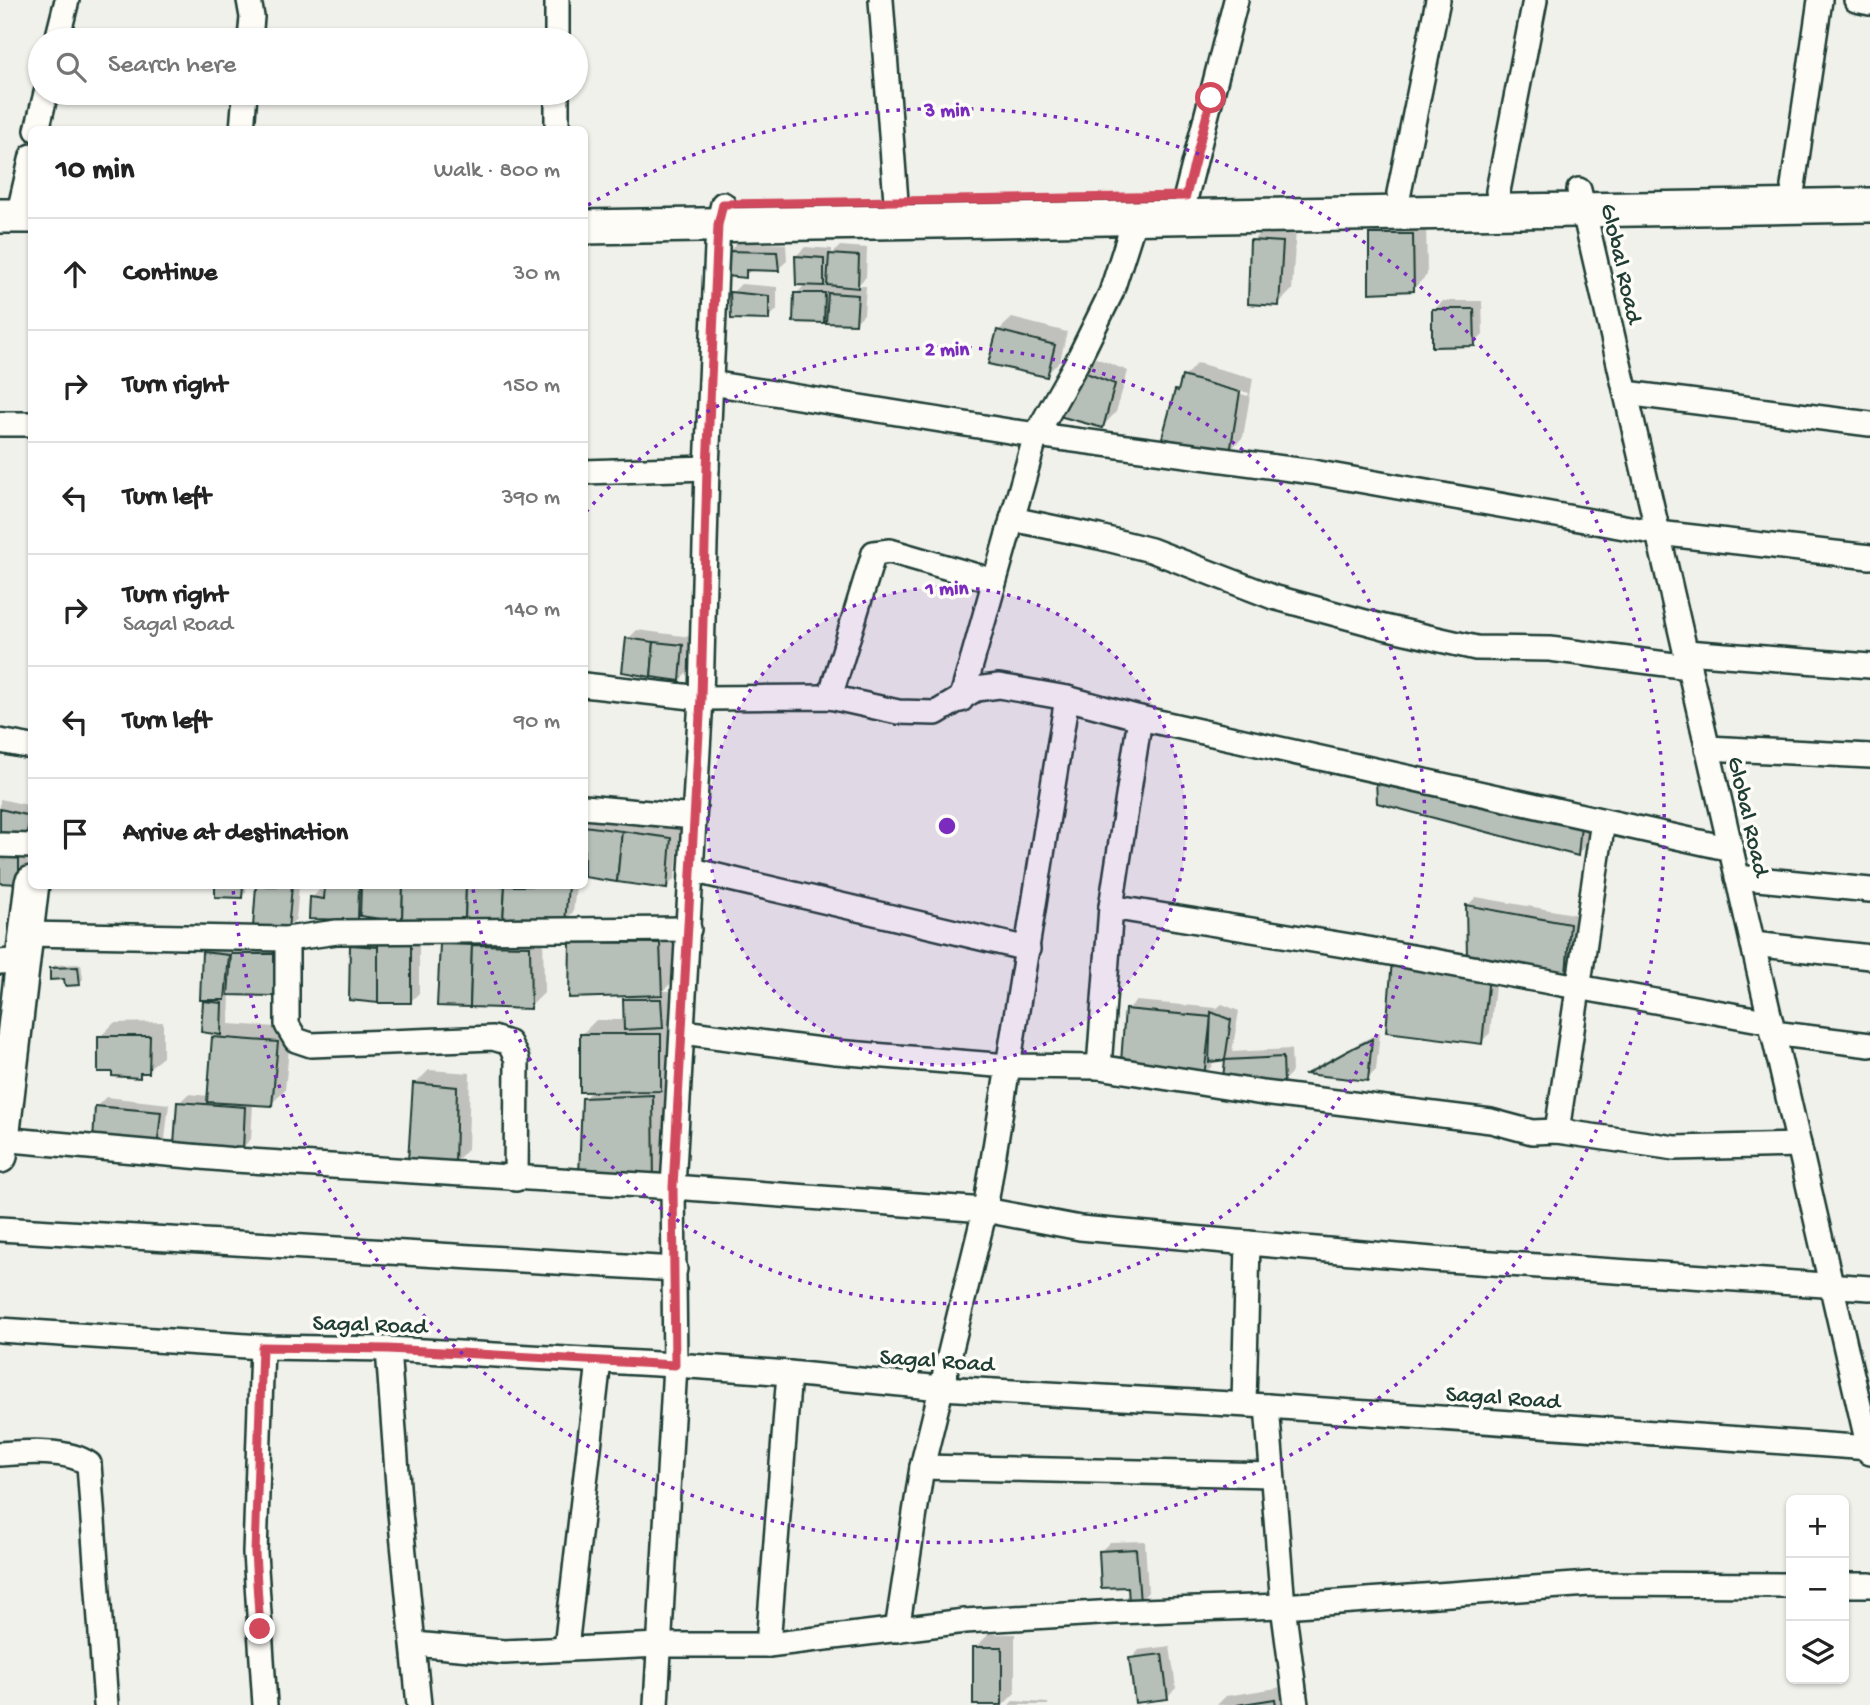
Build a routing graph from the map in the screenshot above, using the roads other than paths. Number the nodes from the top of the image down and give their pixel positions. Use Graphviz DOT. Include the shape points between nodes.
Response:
graph roads {
  1 [pos="66,0"];
  2 [pos="249,0"];
  3 [pos="556,0"];
  4 [pos="881,0"];
  5 [pos="1236,0"];
  6 [pos="1438,0"];
  7 [pos="1535,0"];
  8 [pos="1820,0"];
  9 [pos="1856,0"];
  10 [pos="1870,3"];
  11 [pos="60,28"];
  12 [pos="251,28"];
  13 [pos="557,28"];
  14 [pos="43,105"];
  15 [pos="245,105"];
  16 [pos="557,105"];
  17 [pos="38,126"];
  18 [pos="242,126"];
  19 [pos="557,126"];
  20 [pos="28,173"];
  21 [pos="1870,185"];
  22 [pos="1793,186"];
  23 [pos="1498,191"];
  24 [pos="1399,193"];
  25 [pos="1186,196"];
  26 [pos="1581,200"];
  27 [pos="896,201"];
  28 [pos="1870,205"];
  29 [pos="588,206"];
  30 [pos="720,215"];
  31 [pos="1135,218"];
  32 [pos="16,224"];
  33 [pos="588,227"];
  34 [pos="711,383"];
  35 [pos="1626,393"];
  36 [pos="0,424"];
  37 [pos="28,424"];
  38 [pos="1870,424"];
  39 [pos="1036,435"];
  40 [pos="707,468"];
  41 [pos="588,472"];
  42 [pos="1012,519"];
  43 [pos="1658,533"];
  44 [pos="1870,557"];
  45 [pos="994,581"];
  46 [pos="1687,660"];
  47 [pos="1870,666"];
  48 [pos="588,685"];
  49 [pos="830,696"];
  50 [pos="701,698"];
  51 [pos="1067,698"];
  52 [pos="961,700"];
  53 [pos="1140,718"];
  54 [pos="0,741"];
  55 [pos="28,746"];
  56 [pos="1707,748"];
  57 [pos="1870,756"];
  58 [pos="588,807"];
  59 [pos="694,817"];
  60 [pos="1603,821"];
  61 [pos="0,845"];
  62 [pos="28,845"];
  63 [pos="1731,849"];
  64 [pos="692,870"];
  65 [pos="1737,877"];
  66 [pos="31,889"];
  67 [pos="1870,890"];
  68 [pos="1111,907"];
  69 [pos="689,929"];
  70 [pos="286,939"];
  71 [pos="1753,944"];
  72 [pos="1027,949"];
  73 [pos="16,952"];
  74 [pos="1870,957"];
  75 [pos="1579,987"];
  76 [pos="1772,1028"];
  77 [pos="683,1032"];
  78 [pos="1870,1045"];
  79 [pos="1007,1066"];
  80 [pos="1099,1067"];
  81 [pos="1558,1132"];
  82 [pos="1,1145"];
  83 [pos="1799,1145"];
  84 [pos="516,1179"];
  85 [pos="673,1187"];
  86 [pos="985,1210"];
  87 [pos="0,1229"];
  88 [pos="1248,1243"];
  89 [pos="675,1269"];
  90 [pos="1831,1284"];
  91 [pos="1870,1288"];
  92 [pos="0,1330"];
  93 [pos="262,1347"];
  94 [pos="388,1349"];
  95 [pos="599,1361"];
  96 [pos="675,1365"];
  97 [pos="789,1373"];
  98 [pos="941,1388"];
  99 [pos="1244,1404"];
  100 [pos="1267,1406"];
  101 [pos="1870,1450"];
  102 [pos="0,1454"];
  103 [pos="922,1467"];
  104 [pos="1272,1475"];
  105 [pos="1786,1585"];
  106 [pos="1849,1585"];
  107 [pos="1870,1585"];
  108 [pos="1283,1606"];
  109 [pos="897,1630"];
  110 [pos="414,1644"];
  111 [pos="768,1644"];
  112 [pos="660,1645"];
  113 [pos="566,1648"];
  114 [pos="106,1705"];
  115 [pos="265,1705"];
  116 [pos="419,1705"];
  117 [pos="656,1705"];
  118 [pos="1296,1705"];
  1 -- 11 [label="street"];
  2 -- 12 [label="street"];
  3 -- 13 [label="street"];
  4 -- 27 [label="street"];
  5 -- 25 [label="street"];
  6 -- 24 [label="street"];
  7 -- 23 [label="street"];
  8 -- 22 [label="street"];
  9 -- 10 [label="street"];
  14 -- 17 [label="street"];
  15 -- 18 [label="street"];
  16 -- 19 [label="street"];
  20 -- 32 [label="street"];
  21 -- 22 [label="street"];
  22 -- 26 [label="street"];
  23 -- 24 [label="street"];
  23 -- 26 [label="street"];
  24 -- 25 [label="street"];
  25 -- 27 [label="street"];
  26 -- 28 [label="street"];
  26 -- 31 [label="street"];
  26 -- 35 [label="street, Global Road"];
  27 -- 30 [label="street"];
  29 -- 30 [label="street"];
  30 -- 31 [label="street"];
  30 -- 33 [label="street"];
  30 -- 34 [label="street"];
  31 -- 39 [label="street" via="1111,293"];
  34 -- 39 [label="street"];
  34 -- 40 [label="street"];
  35 -- 38 [label="street"];
  35 -- 43 [label="street, Global Road"];
  36 -- 37 [label="street"];
  39 -- 42 [label="street"];
  39 -- 43 [label="street" via="1313,471"];
  40 -- 41 [label="street"];
  40 -- 50 [label="street"];
  42 -- 45 [label="street"];
  42 -- 46 [label="street" via="1151,550 1273,597 1476,648"];
  43 -- 44 [label="street"];
  43 -- 46 [label="street, Global Road"];
  45 -- 49 [label="street" via="890,551 874,553"];
  45 -- 52 [label="street"];
  46 -- 47 [label="street"];
  46 -- 56 [label="street, Global Road"];
  48 -- 50 [label="street"];
  49 -- 50 [label="street"];
  49 -- 52 [label="street" via="898,712 936,713"];
  50 -- 59 [label="street"];
  51 -- 52 [label="street" via="999,686 976,689"];
  51 -- 53 [label="street"];
  51 -- 72 [label="street"];
  53 -- 60 [label="street"];
  53 -- 68 [label="street"];
  54 -- 55 [label="street"];
  56 -- 57 [label="street"];
  56 -- 63 [label="street, Global Road"];
  58 -- 59 [label="street"];
  59 -- 64 [label="street"];
  60 -- 63 [label="street"];
  60 -- 75 [label="street"];
  61 -- 62 [label="street"];
  63 -- 65 [label="street, Global Road"];
  64 -- 69 [label="street"];
  64 -- 72 [label="street"];
  65 -- 67 [label="street"];
  65 -- 71 [label="street, Global Road"];
  66 -- 73 [label="street"];
  68 -- 75 [label="street"];
  68 -- 80 [label="street"];
  69 -- 70 [label="street" via="337,932"];
  69 -- 77 [label="street"];
  70 -- 73 [label="street"];
  70 -- 84 [label="street" via="287,1025 296,1040 311,1045 493,1038 509,1043 517,1059"];
  71 -- 74 [label="street"];
  71 -- 76 [label="street, Global Road"];
  72 -- 79 [label="street"];
  73 -- 82 [label="street"];
  75 -- 76 [label="street"];
  75 -- 81 [label="street"];
  76 -- 78 [label="street"];
  76 -- 83 [label="street, Global Road"];
  77 -- 79 [label="street" via="836,1052"];
  77 -- 85 [label="street"];
  79 -- 80 [label="street"];
  79 -- 86 [label="street"];
  80 -- 81 [label="street" via="1490,1121 1532,1132"];
  81 -- 83 [label="street" via="1675,1148"];
  82 -- 84 [label="street"];
  83 -- 90 [label="street, Global Road"];
  84 -- 85 [label="street"];
  85 -- 86 [label="street"];
  85 -- 89 [label="street"];
  86 -- 88 [label="street" via="1080,1228"];
  86 -- 98 [label="street"];
  87 -- 89 [label="street"];
  88 -- 90 [label="street"];
  88 -- 99 [label="street"];
  89 -- 96 [label="street"];
  90 -- 91 [label="street"];
  90 -- 101 [label="street, Global Road"];
  92 -- 93 [label="street, Sagal Road"];
  93 -- 94 [label="street, Sagal Road"];
  93 -- 115 [label="street" via="255,1553"];
  94 -- 95 [label="street, Sagal Road"];
  94 -- 110 [label="street"];
  95 -- 96 [label="street, Sagal Road"];
  95 -- 113 [label="street"];
  96 -- 97 [label="street, Sagal Road"];
  96 -- 112 [label="street"];
  97 -- 98 [label="street, Sagal Road"];
  97 -- 111 [label="street"];
  98 -- 99 [label="street, Sagal Road"];
  98 -- 103 [label="street"];
  99 -- 100 [label="street, Sagal Road"];
  100 -- 101 [label="street, Sagal Road"];
  100 -- 104 [label="street"];
  102 -- 114 [label="street" via="65,1455 89,1464"];
  103 -- 104 [label="street"];
  103 -- 109 [label="street"];
  104 -- 108 [label="street"];
  105 -- 108 [label="street" via="1589,1584"];
  106 -- 107 [label="street"];
  108 -- 109 [label="street" via="1006,1619"];
  108 -- 118 [label="street"];
  109 -- 111 [label="street"];
  110 -- 113 [label="street" via="504,1652"];
  110 -- 116 [label="street"];
  111 -- 112 [label="street"];
  112 -- 113 [label="street"];
  112 -- 117 [label="street"];
}
